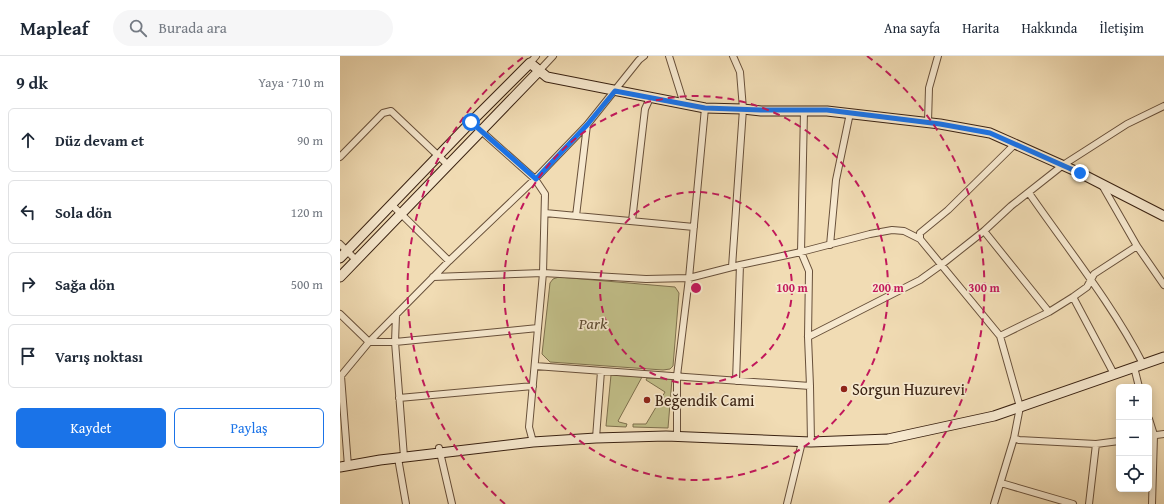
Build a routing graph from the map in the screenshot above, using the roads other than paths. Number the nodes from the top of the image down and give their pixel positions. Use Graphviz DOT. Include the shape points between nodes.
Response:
graph roads {
  1 [pos="536,56"];
  2 [pos="553,56"];
  3 [pos="644,56"];
  4 [pos="669,56"];
  5 [pos="733,56"];
  6 [pos="938,56"];
  7 [pos="530,63"];
  8 [pos="539,71"];
  9 [pos="519,74"];
  10 [pos="528,82"];
  11 [pos="615,91"];
  12 [pos="650,98"];
  13 [pos="684,104"];
  14 [pos="1164,106"];
  15 [pos="705,108"];
  16 [pos="743,109"];
  17 [pos="804,111"];
  18 [pos="850,113"];
  19 [pos="471,122"];
  20 [pos="928,122"];
  21 [pos="587,125"];
  22 [pos="480,131"];
  23 [pos="1015,144"];
  24 [pos="438,156"];
  25 [pos="340,157"];
  26 [pos="448,165"];
  27 [pos="1063,165"];
  28 [pos="536,179"];
  29 [pos="1101,184"];
  30 [pos="1029,193"];
  31 [pos="391,204"];
  32 [pos="544,213"];
  33 [pos="402,214"];
  34 [pos="576,216"];
  35 [pos="1164,216"];
  36 [pos="632,221"];
  37 [pos="694,227"];
  38 [pos="984,230"];
  39 [pos="920,240"];
  40 [pos="830,244"];
  41 [pos="1138,246"];
  42 [pos="343,248"];
  43 [pos="800,252"];
  44 [pos="340,258"];
  45 [pos="357,260"];
  46 [pos="449,261"];
  47 [pos="740,265"];
  48 [pos="941,265"];
  49 [pos="732,267"];
  50 [pos="543,273"];
  51 [pos="340,277"];
  52 [pos="433,277"];
  53 [pos="689,278"];
  54 [pos="1090,280"];
  55 [pos="1164,285"];
  56 [pos="1073,297"];
  57 [pos="1049,312"];
  58 [pos="340,314"];
  59 [pos="396,315"];
  60 [pos="538,328"];
  61 [pos="1000,336"];
  62 [pos="808,337"];
  63 [pos="369,342"];
  64 [pos="395,342"];
  65 [pos="1164,357"];
  66 [pos="1143,364"];
  67 [pos="535,366"];
  68 [pos="1134,367"];
  69 [pos="601,370"];
  70 [pos="1114,374"];
  71 [pos="340,376"];
  72 [pos="677,376"];
  73 [pos="736,381"];
  74 [pos="1138,384"];
  75 [pos="533,386"];
  76 [pos="810,386"];
  77 [pos="399,398"];
  78 [pos="1020,407"];
  79 [pos="1164,434"];
  80 [pos="1152,436"];
  81 [pos="677,437"];
  82 [pos="596,438"];
  83 [pos="1014,438"];
  84 [pos="1116,441"];
  85 [pos="533,442"];
  86 [pos="807,442"];
  87 [pos="1096,444"];
  88 [pos="440,450"];
  89 [pos="1152,456"];
  90 [pos="401,458"];
  91 [pos="344,466"];
  92 [pos="1001,482"];
  93 [pos="406,504"];
  94 [pos="452,504"];
  95 [pos="787,504"];
  96 [pos="994,504"];
  97 [pos="1073,504"];
  98 [pos="1089,504"];
  99 [pos="1152,504"];
  1 -- 7 [label="street"];
  2 -- 8 [label="street"];
  3 -- 11 [label="street"];
  4 -- 13 [label="street"];
  5 -- 16 [label="street" via="740,72"];
  6 -- 20 [label="street" via="929,88"];
  7 -- 8 [label="street"];
  7 -- 9 [label="street"];
  8 -- 10 [label="street"];
  8 -- 11 [label="street" via="547,77"];
  9 -- 10 [label="street"];
  9 -- 19 [label="street"];
  10 -- 22 [label="street"];
  11 -- 12 [label="street"];
  11 -- 21 [label="street"];
  12 -- 13 [label="street"];
  12 -- 36 [label="street" via="645,109"];
  13 -- 15 [label="street"];
  14 -- 27 [label="street" via="1127,124"];
  15 -- 16 [label="street"];
  15 -- 37 [label="street"];
  16 -- 17 [label="street"];
  16 -- 49 [label="street"];
  17 -- 18 [label="street"];
  17 -- 43 [label="street"];
  18 -- 20 [label="street"];
  18 -- 40 [label="street" via="836,180"];
  19 -- 22 [label="street"];
  19 -- 24 [label="street"];
  20 -- 23 [label="street" via="990,133"];
  21 -- 28 [label="street"];
  21 -- 34 [label="street"];
  22 -- 26 [label="street"];
  22 -- 28 [label="street"];
  23 -- 27 [label="street"];
  23 -- 39 [label="street" via="948,210 920,233"];
  24 -- 25 [label="street" via="390,111 383,113"];
  24 -- 26 [label="street"];
  24 -- 31 [label="street"];
  26 -- 33 [label="street"];
  27 -- 29 [label="street"];
  27 -- 30 [label="street"];
  28 -- 32 [label="street" via="545,194"];
  28 -- 46 [label="street"];
  29 -- 35 [label="street"];
  29 -- 41 [label="street"];
  30 -- 38 [label="street"];
  30 -- 54 [label="street"];
  31 -- 33 [label="street"];
  31 -- 42 [label="street"];
  32 -- 34 [label="street"];
  32 -- 50 [label="street"];
  33 -- 45 [label="street"];
  33 -- 46 [label="street"];
  34 -- 36 [label="street"];
  36 -- 37 [label="street"];
  37 -- 53 [label="street"];
  38 -- 48 [label="street"];
  38 -- 57 [label="street"];
  39 -- 40 [label="street" via="904,231 892,230"];
  39 -- 48 [label="street"];
  40 -- 43 [label="street"];
  41 -- 54 [label="street" via="1094,274"];
  41 -- 55 [label="street"];
  42 -- 44 [label="street"];
  42 -- 45 [label="street"];
  43 -- 47 [label="street"];
  43 -- 62 [label="street" via="809,271"];
  45 -- 51 [label="street"];
  46 -- 52 [label="street"];
  47 -- 49 [label="street"];
  47 -- 73 [label="street"];
  48 -- 61 [label="street"];
  48 -- 62 [label="street" via="920,280"];
  49 -- 53 [label="street"];
  50 -- 52 [label="street"];
  50 -- 53 [label="street" via="646,279"];
  50 -- 60 [label="street"];
  52 -- 59 [label="street"];
  53 -- 72 [label="street"];
  54 -- 56 [label="street" via="1087,287"];
  54 -- 66 [label="street" via="1132,341"];
  56 -- 57 [label="street"];
  56 -- 70 [label="street"];
  57 -- 61 [label="street"];
  58 -- 63 [label="street"];
  59 -- 63 [label="street"];
  59 -- 64 [label="street"];
  60 -- 64 [label="street"];
  60 -- 67 [label="street"];
  61 -- 78 [label="street"];
  62 -- 76 [label="street"];
  63 -- 64 [label="street"];
  63 -- 71 [label="street"];
  64 -- 77 [label="street"];
  65 -- 66 [label="street"];
  66 -- 68 [label="street"];
  67 -- 69 [label="street"];
  67 -- 75 [label="street"];
  68 -- 70 [label="street"];
  68 -- 74 [label="street"];
  69 -- 72 [label="street"];
  69 -- 82 [label="street"];
  70 -- 78 [label="street"];
  71 -- 91 [label="street"];
  72 -- 73 [label="street"];
  72 -- 81 [label="street"];
  73 -- 76 [label="street"];
  75 -- 77 [label="street"];
  75 -- 85 [label="street" via="529,427"];
  76 -- 86 [label="street"];
  77 -- 90 [label="street"];
  78 -- 83 [label="street"];
  78 -- 86 [label="street" via="994,416 888,439"];
  79 -- 80 [label="street"];
  81 -- 82 [label="street"];
  81 -- 86 [label="street"];
  82 -- 85 [label="street"];
  83 -- 87 [label="street"];
  83 -- 92 [label="street"];
  84 -- 87 [label="street"];
  85 -- 88 [label="street"];
  86 -- 95 [label="street"];
  87 -- 98 [label="street"];
  88 -- 90 [label="street"];
  88 -- 94 [label="street"];
  89 -- 99 [label="street"];
  90 -- 91 [label="street"];
  90 -- 93 [label="street"];
  92 -- 96 [label="street"];
  92 -- 97 [label="street"];
}
